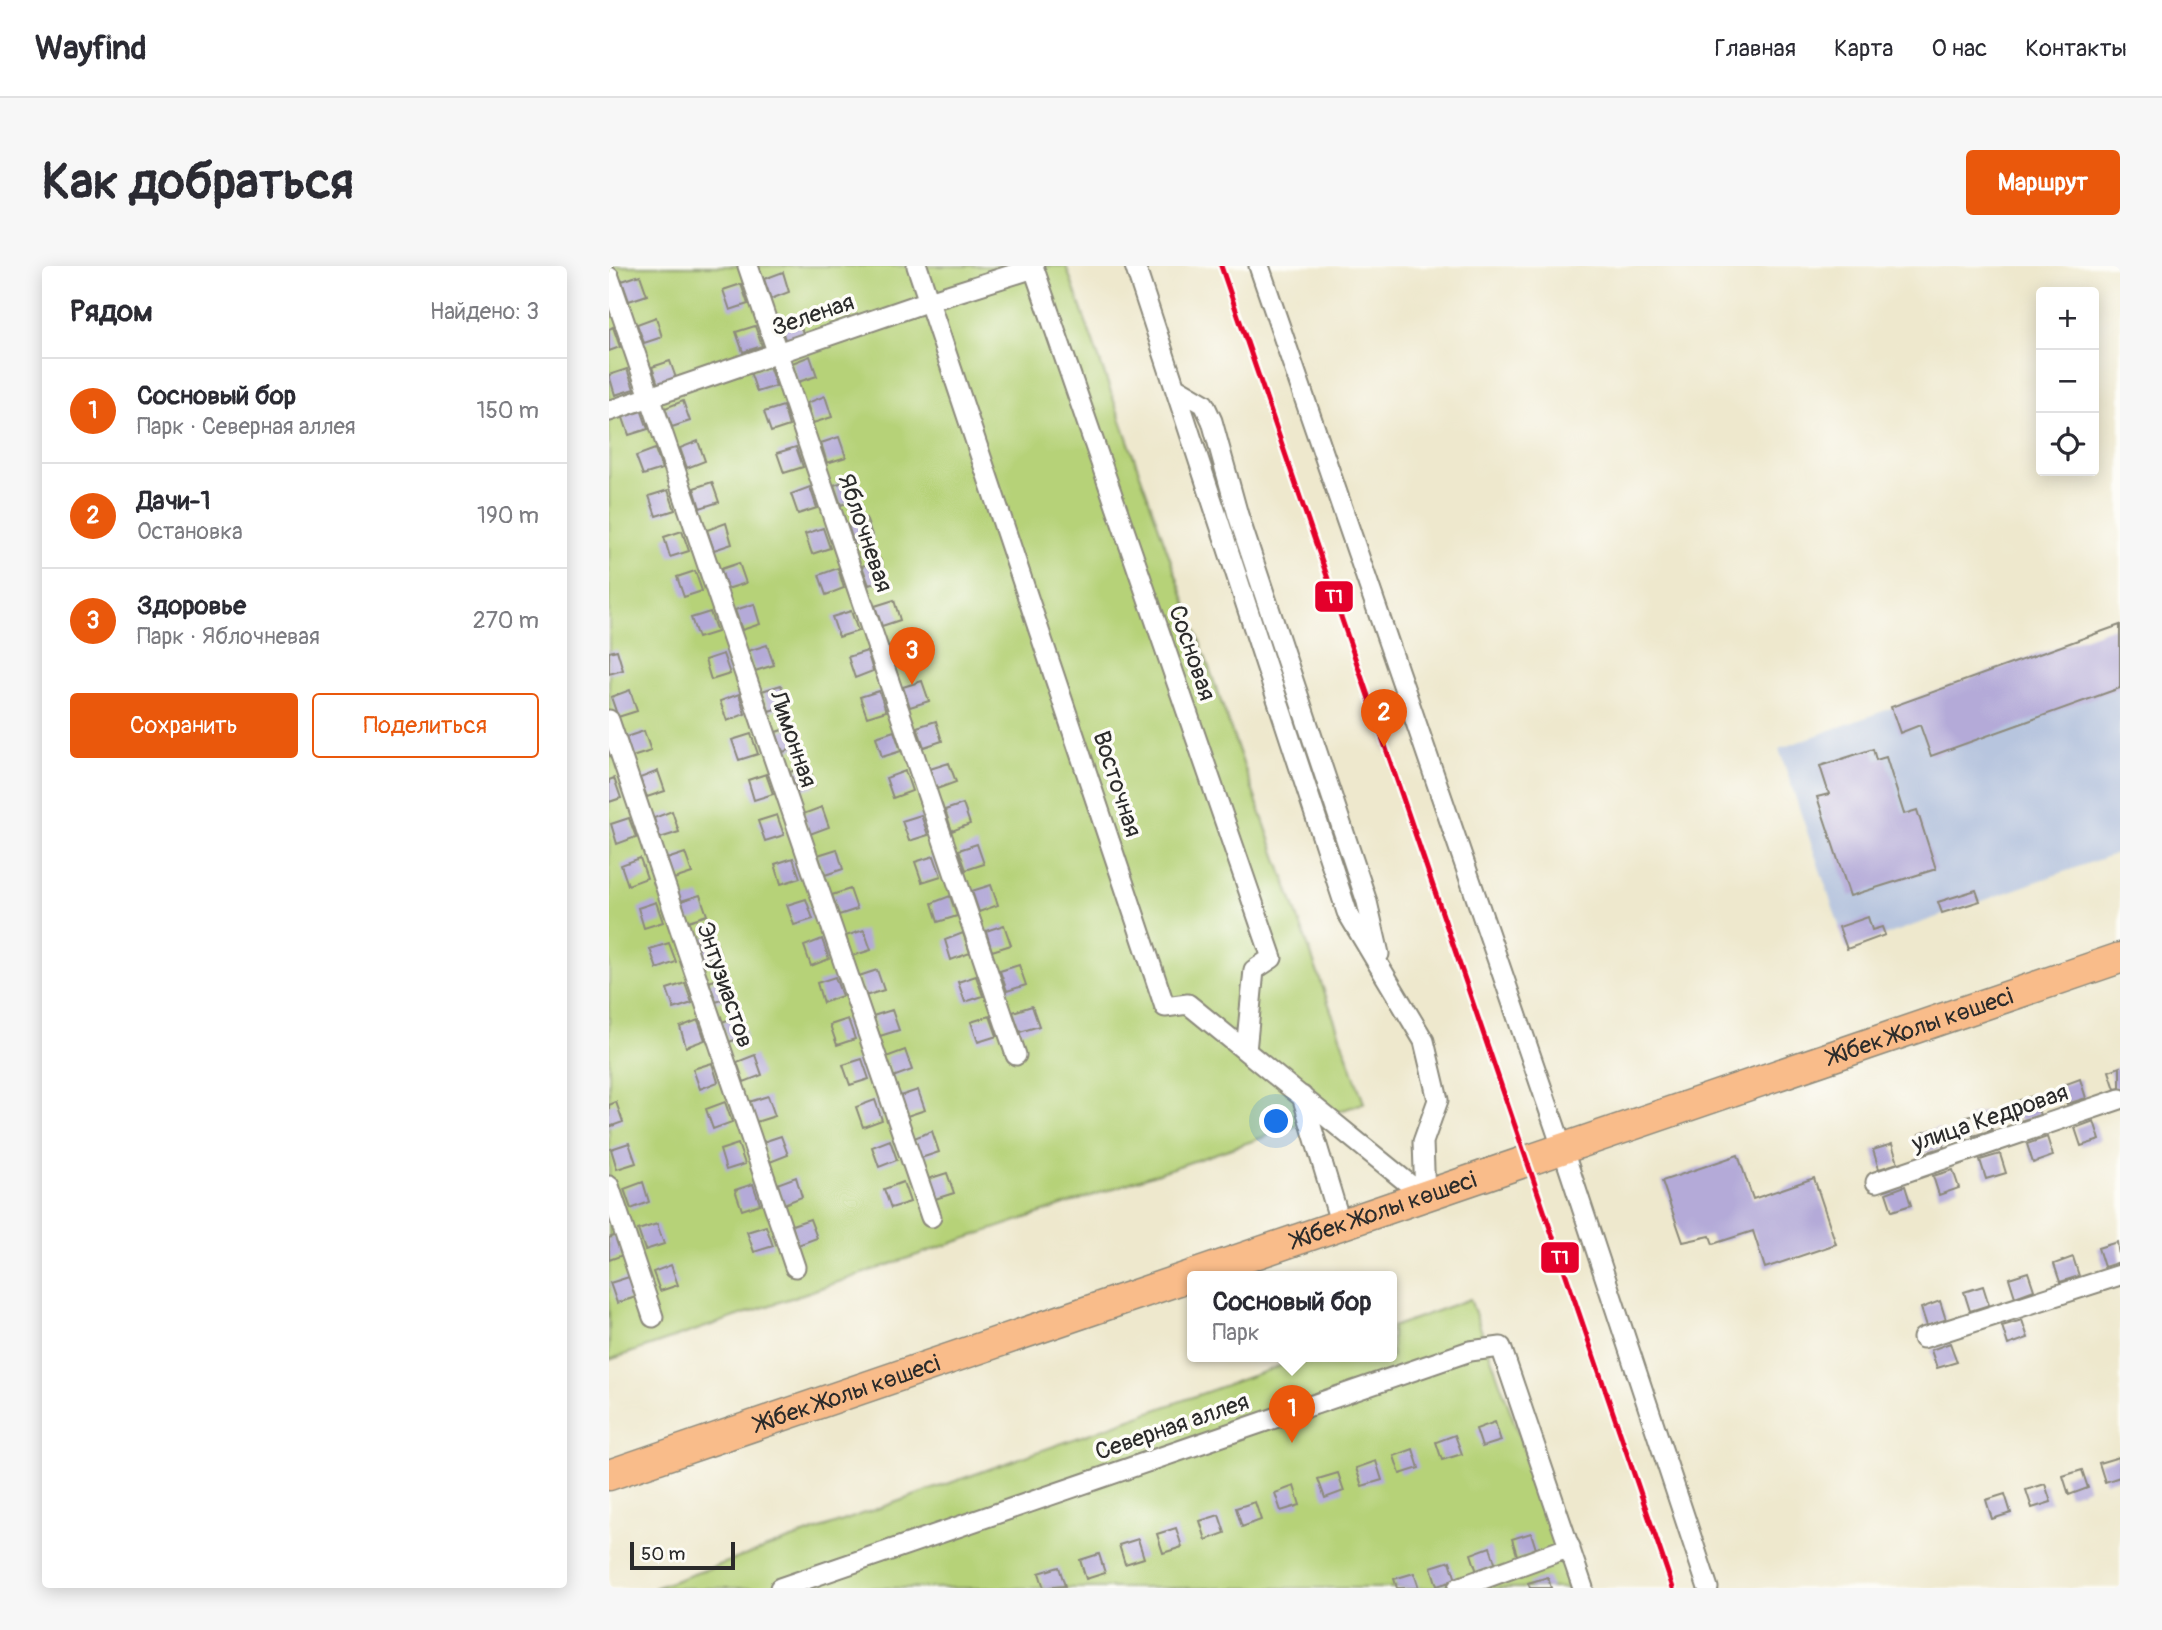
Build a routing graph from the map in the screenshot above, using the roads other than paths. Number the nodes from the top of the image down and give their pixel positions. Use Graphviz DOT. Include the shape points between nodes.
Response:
graph roads {
  1 [pos="748,266"];
  2 [pos="917,266"];
  3 [pos="1135,266"];
  4 [pos="1259,266"];
  5 [pos="1034,267"];
  6 [pos="609,277"];
  7 [pos="929,301"];
  8 [pos="778,353"];
  9 [pos="650,398"];
  10 [pos="609,411"];
  11 [pos="609,720"];
  12 [pos="2120,958"];
  13 [pos="1246,1051"];
  14 [pos="1016,1055"];
  15 [pos="1302,1096"];
  16 [pos="2120,1099"];
  17 [pos="1563,1150"];
  18 [pos="1876,1182"];
  19 [pos="609,1186"];
  20 [pos="1425,1197"];
  21 [pos="931,1217"];
  22 [pos="1341,1225"];
  23 [pos="795,1266"];
  24 [pos="1206,1271"];
  25 [pos="2120,1275"];
  26 [pos="1187,1278"];
  27 [pos="653,1317"];
  28 [pos="1923,1338"];
  29 [pos="609,1475"];
  30 [pos="1570,1547"];
  31 [pos="780,1588"];
  32 [pos="1458,1588"];
  33 [pos="1583,1588"];
  34 [pos="1708,1588"];
  1 -- 8 [label="street, Яблочневая"];
  2 -- 7 [label="street, Восточная"];
  3 -- 20 [label="street" via="1347,912 1424,1041 1438,1100 1423,1142"];
  4 -- 17 [label="street"];
  5 -- 7 [label="street, Зеленая"];
  5 -- 13 [label="street, Сосновая" via="1272,958 1254,970"];
  6 -- 9 [label="street, Лимонная"];
  7 -- 8 [label="street, Зеленая"];
  7 -- 13 [label="street, Восточная" via="1165,1007 1188,1004"];
  8 -- 9 [label="street, Зеленая"];
  8 -- 14 [label="street, Яблочневая"];
  9 -- 10 [label="street, Зеленая"];
  9 -- 21 [label="street, Лимонная"];
  11 -- 23 [label="street, Энтузиастов"];
  12 -- 17 [label="highway, Жібек Жолы көшесі"];
  13 -- 15 [label="street, Восточная"];
  15 -- 20 [label="street, Восточная"];
  15 -- 22 [label="street"];
  16 -- 18 [label="street, улица Кедровая"];
  17 -- 20 [label="highway, Жібек Жолы көшесі"];
  17 -- 34 [label="street"];
  19 -- 27 [label="street"];
  20 -- 22 [label="highway, Жібек Жолы көшесі"];
  22 -- 24 [label="highway, Жібек Жолы көшесі"];
  25 -- 28 [label="street"];
  26 -- 29 [label="highway, Жібек Жолы көшесі"];
  30 -- 31 [label="street, Северная аллея" via="1500,1347 1470,1351"];
  30 -- 32 [label="street"];
  30 -- 33 [label="street, Северная аллея"];
}
